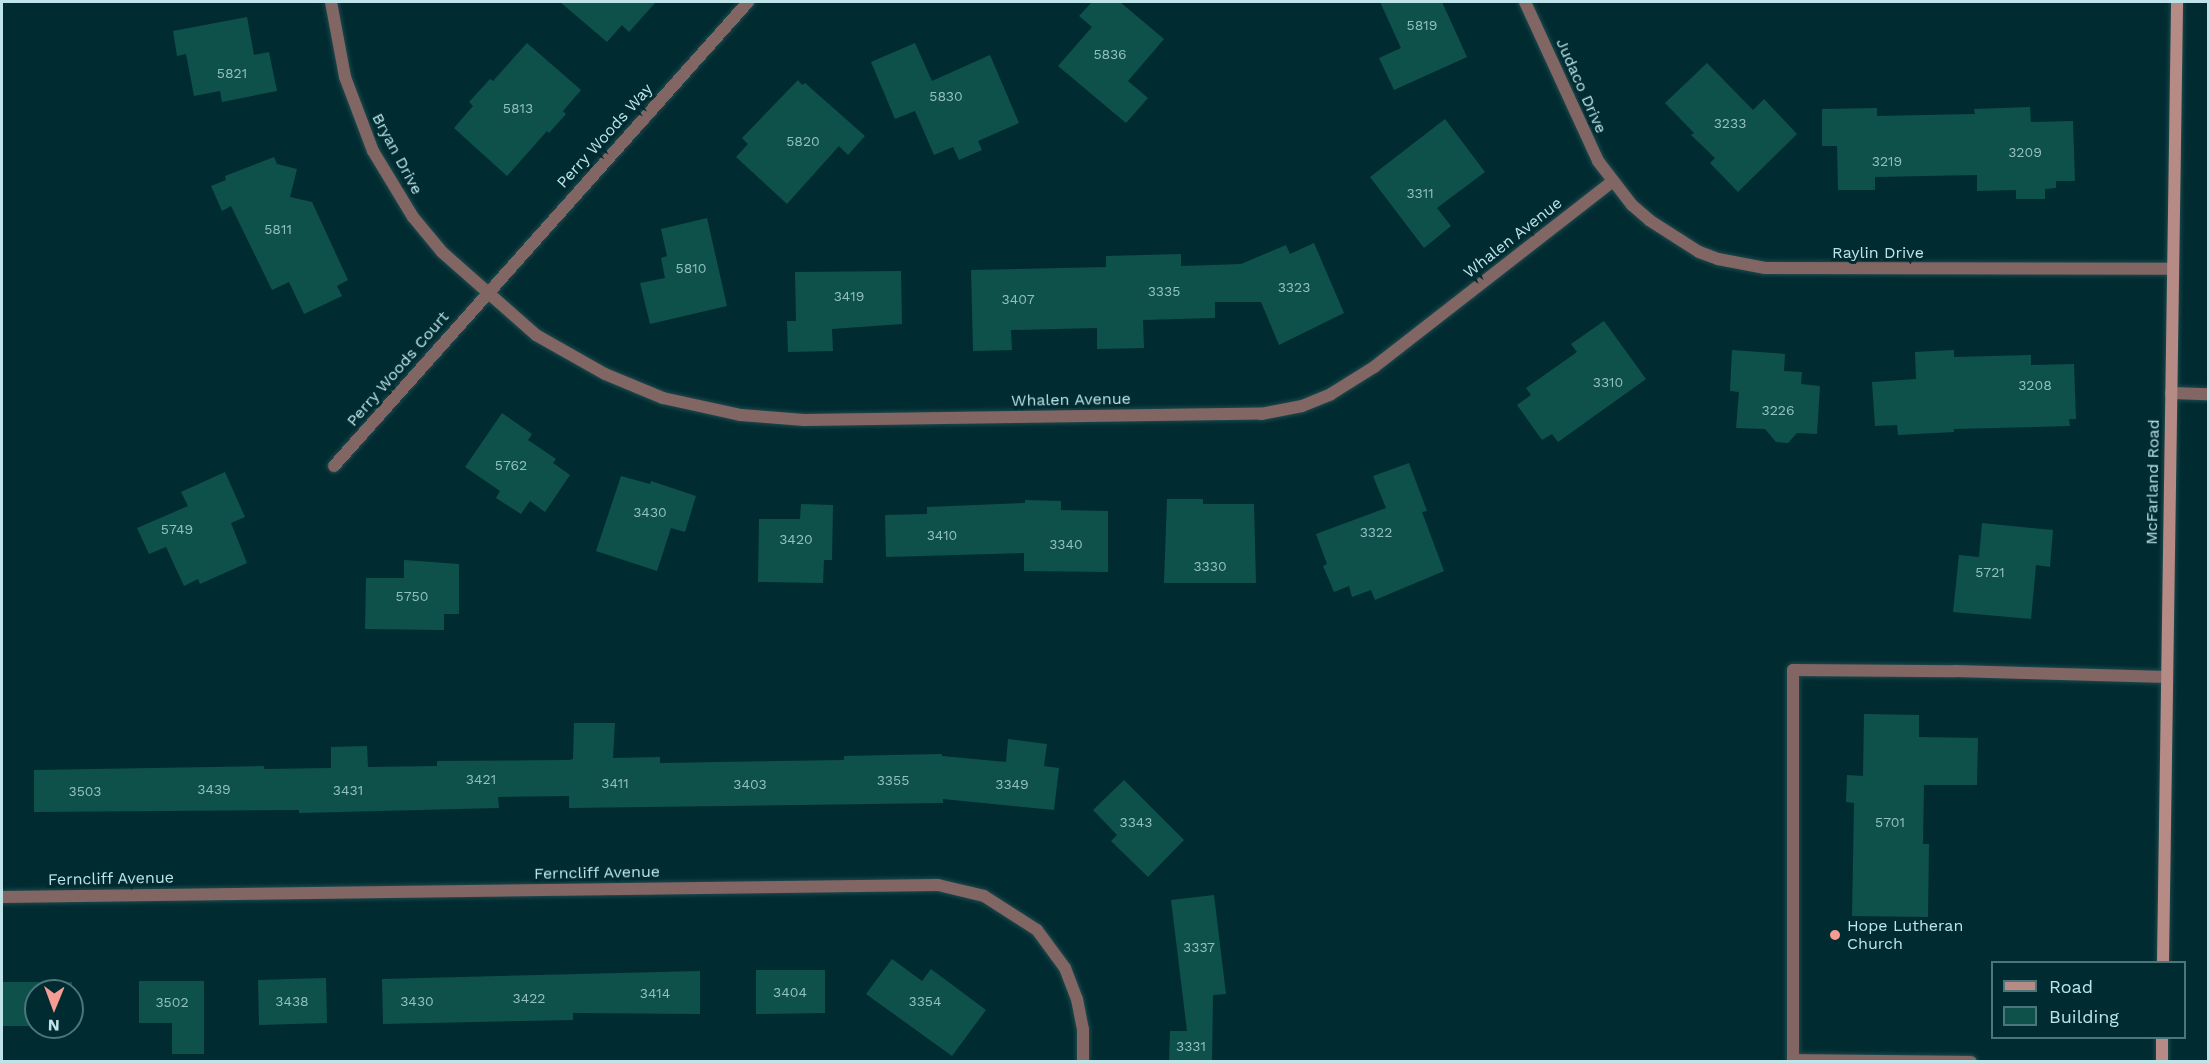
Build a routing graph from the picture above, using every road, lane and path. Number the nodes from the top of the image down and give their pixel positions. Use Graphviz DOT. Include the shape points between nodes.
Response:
graph roads {
  1 [pos="331,2"];
  2 [pos="748,2"];
  3 [pos="1525,2"];
  4 [pos="2177,2"];
  5 [pos="1612,182"];
  6 [pos="2172,270"];
  7 [pos="487,293"];
  8 [pos="2171,393"];
  9 [pos="2208,394"];
  10 [pos="334,466"];
  11 [pos="2167,677"];
  12 [pos="2,897"];
  13 [pos="2163,961"];
  14 [pos="2162,1039"];
  15 [pos="1083,1062"];
  16 [pos="1971,1062"];
  17 [pos="2162,1062"];
  1 -- 7 [label="street, Bryan Drive" via="345,77 373,150 413,217 442,252"];
  2 -- 7 [label="street, Perry Woods Way"];
  3 -- 5 [label="street, Judaco Drive" via="1585,136"];
  4 -- 6 [label="street, McFarland Road"];
  5 -- 6 [label="street, Raylin Drive" via="1649,220 1683,244 1718,259 1765,268"];
  5 -- 7 [label="street, Whalen Avenue" via="1374,368 1315,401 1261,414 804,420 741,415 663,398 605,374 536,335"];
  6 -- 8 [label="street, McFarland Road"];
  7 -- 10 [label="street, Perry Woods Court"];
  8 -- 9 [label="street"];
  8 -- 11 [label="street, McFarland Road"];
  11 -- 13 [label="street, McFarland Road"];
  11 -- 16 [label="street" via="1793,670 1793,1060"];
  12 -- 15 [label="street, Ferncliff Avenue" via="946,886 992,900 1025,920 1048,943 1065,968 1077,999 1083,1029"];
  14 -- 17 [label="street"];
}
